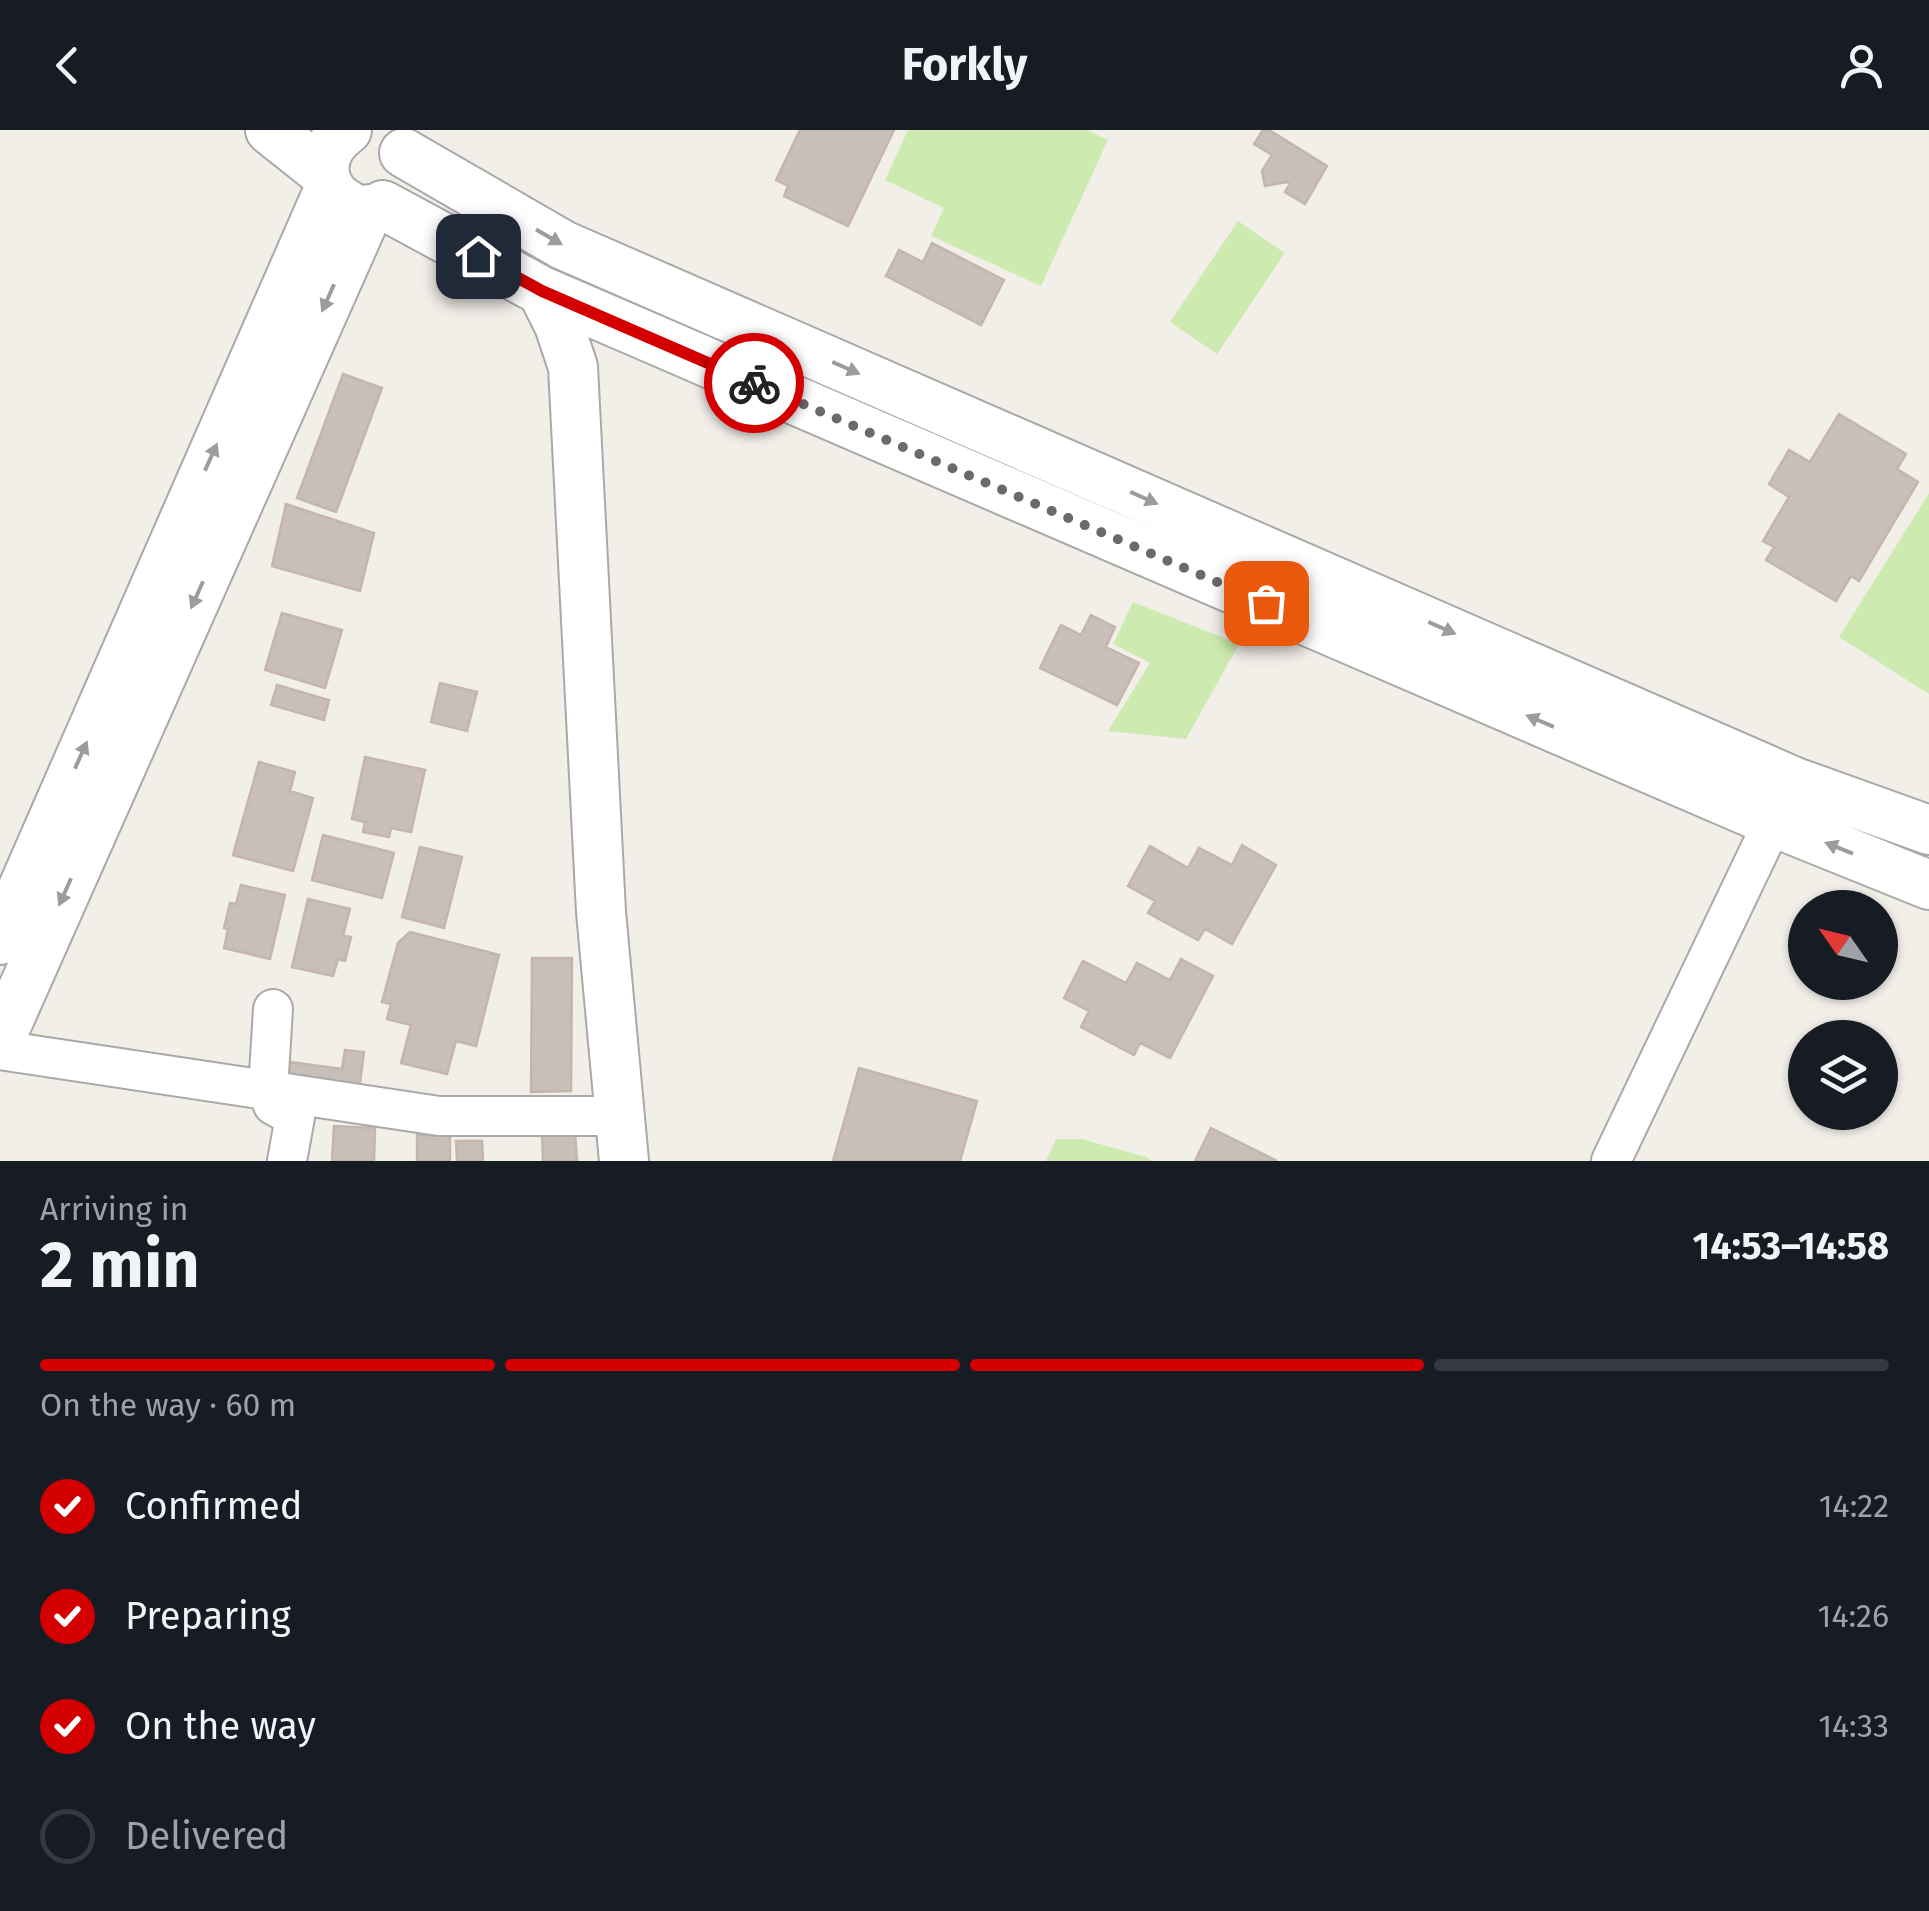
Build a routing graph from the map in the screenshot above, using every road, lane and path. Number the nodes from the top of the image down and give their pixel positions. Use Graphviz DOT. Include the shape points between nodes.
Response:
graph roads {
  1 [pos="270,130"];
  2 [pos="346,130"];
  3 [pos="389,136"];
  4 [pos="351,194"];
  5 [pos="542,291"];
  6 [pos="1774,822"];
  7 [pos="1929,830"];
  8 [pos="1929,885"];
  9 [pos="0,940"];
  10 [pos="273,1009"];
  11 [pos="0,1040"];
  12 [pos="0,1050"];
  13 [pos="268,1090"];
  14 [pos="622,1139"];
  15 [pos="287,1161"];
  16 [pos="1610,1161"];
  1 -- 4 [label="street"];
  2 -- 4 [label="street" via="328,148"];
  3 -- 4 [label="street" via="404,182 392,199"];
  3 -- 7 [label="street, one-way" via="563,245 1795,782"];
  4 -- 5 [label="street"];
  9 -- 4 [label="street, one-way"];
  4 -- 11 [label="street, one-way"];
  6 -- 5 [label="street, one-way"];
  5 -- 14 [label="street" via="574,368 601,912"];
  8 -- 6 [label="street, one-way"];
  6 -- 16 [label="street"];
  10 -- 13 [label="street"];
  12 -- 13 [label="street"];
  13 -- 14 [label="street"];
  13 -- 15 [label="street" via="272,1104 295,1117"];
}
